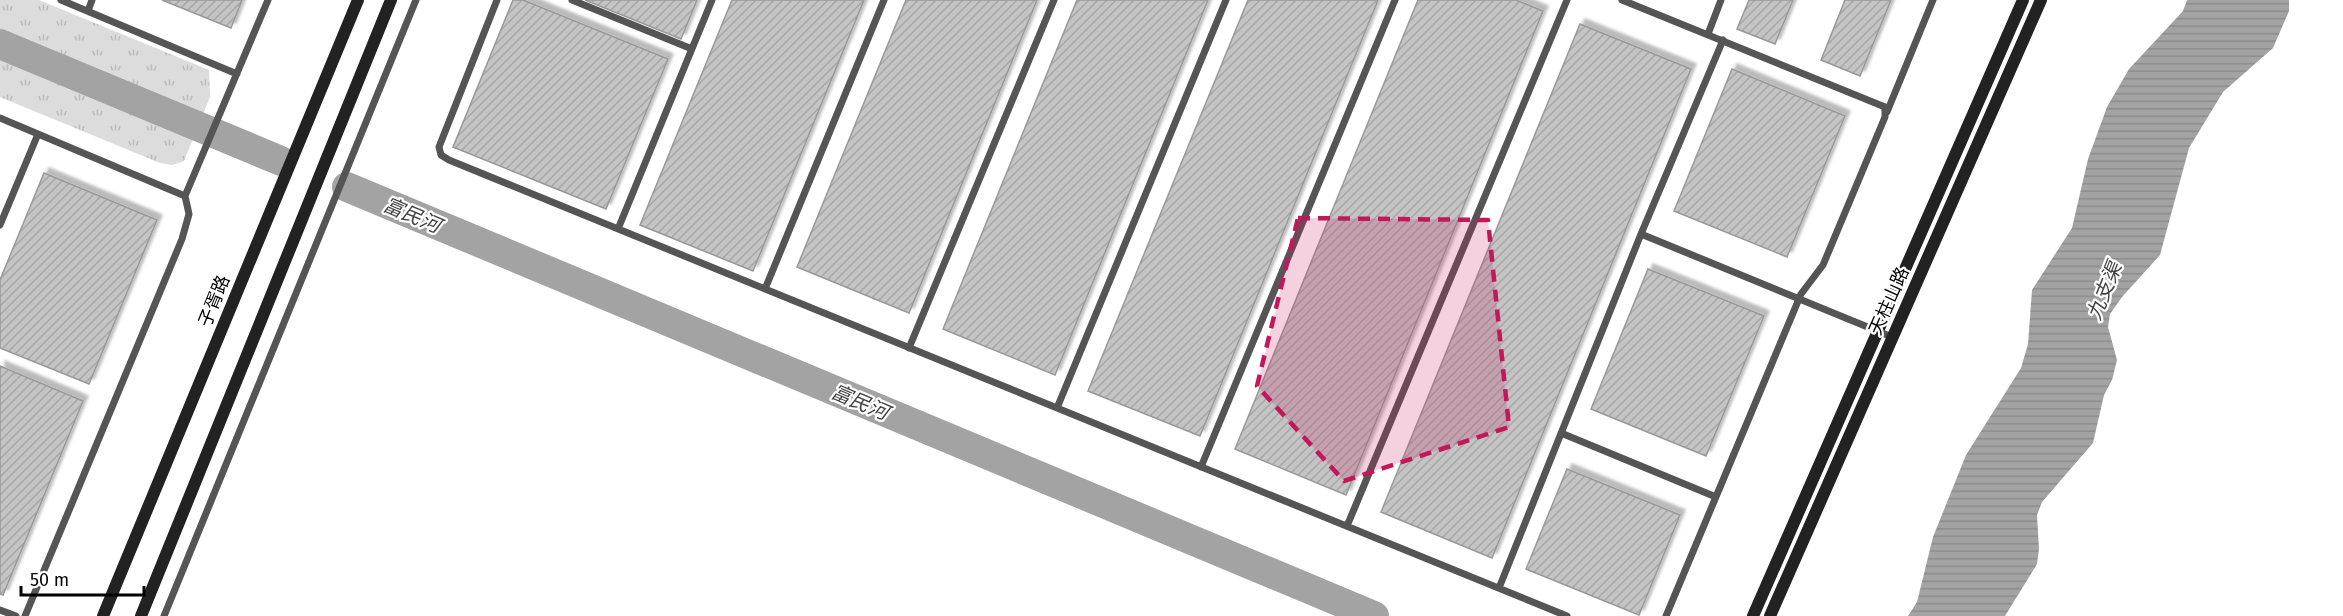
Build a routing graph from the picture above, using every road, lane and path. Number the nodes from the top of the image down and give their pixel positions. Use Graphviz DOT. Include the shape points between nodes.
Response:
graph roads {
  1 [pos="61,0"];
  2 [pos="92,0"];
  3 [pos="268,0"];
  4 [pos="358,0"];
  5 [pos="391,0"];
  6 [pos="416,0"];
  7 [pos="497,0"];
  8 [pos="572,0"];
  9 [pos="711,0"];
  10 [pos="884,0"];
  11 [pos="1054,0"];
  12 [pos="1226,0"];
  13 [pos="1395,0"];
  14 [pos="1567,0"];
  15 [pos="1622,0"];
  16 [pos="1721,0"];
  17 [pos="1932,0"];
  18 [pos="2023,0"];
  19 [pos="2042,0"];
  20 [pos="88,11"];
  21 [pos="1708,34"];
  22 [pos="1723,40"];
  23 [pos="692,49"];
  24 [pos="237,74"];
  25 [pos="1885,117"];
  26 [pos="0,118"];
  27 [pos="38,134"];
  28 [pos="185,196"];
  29 [pos="0,225"];
  30 [pos="618,229"];
  31 [pos="1641,234"];
  32 [pos="765,289"];
  33 [pos="1799,299"];
  34 [pos="1878,331"];
  35 [pos="1893,337"];
  36 [pos="909,348"];
  37 [pos="1057,408"];
  38 [pos="1561,433"];
  39 [pos="1201,467"];
  40 [pos="1716,497"];
  41 [pos="1347,526"];
  42 [pos="1499,588"];
  43 [pos="0,610"];
  44 [pos="15,616"];
  45 [pos="25,616"];
  46 [pos="103,616"];
  47 [pos="141,616"];
  48 [pos="164,616"];
  49 [pos="1567,616"];
  50 [pos="1666,616"];
  51 [pos="1753,616"];
  52 [pos="1770,616"];
  1 -- 20 [label="lane"];
  2 -- 20 [label="lane"];
  3 -- 24 [label="lane"];
  4 -- 46 [label="street, 子胥路"];
  5 -- 47 [label="street"];
  6 -- 48 [label="lane"];
  7 -- 30 [label="lane" via="439,147 441,155"];
  8 -- 23 [label="lane"];
  9 -- 23 [label="lane"];
  10 -- 32 [label="lane"];
  11 -- 36 [label="lane"];
  12 -- 37 [label="lane"];
  13 -- 39 [label="lane"];
  14 -- 41 [label="lane"];
  15 -- 21 [label="lane"];
  16 -- 21 [label="lane"];
  17 -- 25 [label="lane"];
  18 -- 34 [label="street, 天柱山路"];
  19 -- 35 [label="street, 天柱山路"];
  20 -- 24 [label="lane"];
  21 -- 22 [label="lane"];
  22 -- 25 [label="lane" via="1878,102 1885,107"];
  22 -- 31 [label="lane"];
  23 -- 30 [label="lane"];
  24 -- 28 [label="lane"];
  25 -- 33 [label="lane" via="1823,265"];
  26 -- 27 [label="lane"];
  27 -- 28 [label="lane"];
  27 -- 29 [label="lane"];
  28 -- 45 [label="lane" via="189,214 182,238"];
  30 -- 32 [label="lane"];
  31 -- 33 [label="lane"];
  31 -- 38 [label="lane"];
  32 -- 36 [label="lane"];
  33 -- 34 [label="lane"];
  33 -- 40 [label="lane"];
  34 -- 35 [label="lane"];
  34 -- 51 [label="street, 天柱山路"];
  35 -- 52 [label="street, 天柱山路"];
  36 -- 37 [label="lane"];
  37 -- 39 [label="lane"];
  38 -- 40 [label="lane"];
  38 -- 42 [label="lane"];
  39 -- 41 [label="lane"];
  40 -- 50 [label="lane"];
  41 -- 42 [label="lane"];
  42 -- 49 [label="lane"];
  43 -- 44 [label="lane"];
}
